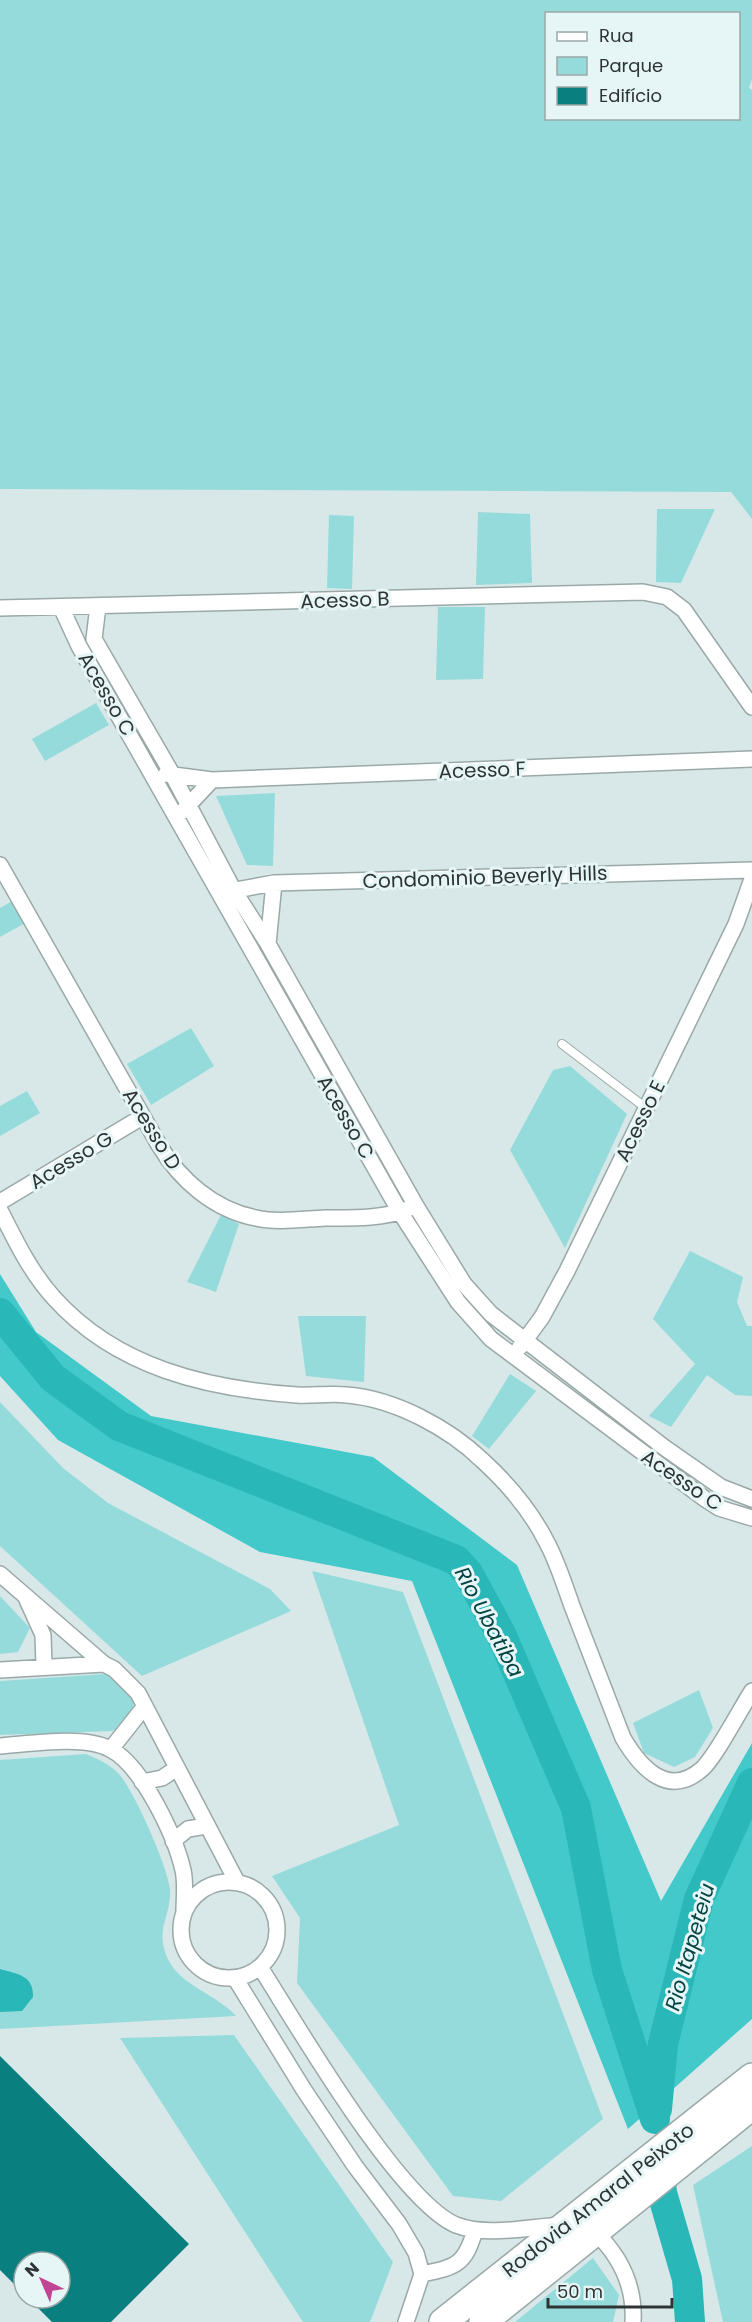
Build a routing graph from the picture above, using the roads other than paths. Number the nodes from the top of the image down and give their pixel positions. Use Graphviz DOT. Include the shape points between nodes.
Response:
graph roads {
  1 [pos="98,606"];
  2 [pos="61,607"];
  3 [pos="0,608"];
  4 [pos="94,639"];
  5 [pos="79,646"];
  6 [pos="752,707"];
  7 [pos="752,759"];
  8 [pos="171,772"];
  9 [pos="154,777"];
  10 [pos="212,780"];
  11 [pos="189,807"];
  12 [pos="175,815"];
  13 [pos="0,865"];
  14 [pos="752,870"];
  15 [pos="752,879"];
  16 [pos="274,883"];
  17 [pos="226,892"];
  18 [pos="268,944"];
  19 [pos="562,1044"];
  20 [pos="646,1108"];
  21 [pos="142,1117"];
  22 [pos="0,1202"];
  23 [pos="416,1206"];
  24 [pos="0,1209"];
  25 [pos="400,1212"];
  26 [pos="526,1341"];
  27 [pos="512,1356"];
  28 [pos="752,1500"];
  29 [pos="752,1518"];
  30 [pos="0,1574"];
  31 [pos="25,1594"];
  32 [pos="104,1664"];
  33 [pos="44,1666"];
  34 [pos="0,1670"];
  35 [pos="752,1691"];
  36 [pos="145,1706"];
  37 [pos="0,1746"];
  38 [pos="111,1749"];
  39 [pos="177,1768"];
  40 [pos="142,1782"];
  41 [pos="206,1826"];
  42 [pos="173,1841"];
  43 [pos="237,1882"];
  44 [pos="184,1912"];
  45 [pos="260,1967"];
  46 [pos="235,1978"];
  47 [pos="752,2077"];
  48 [pos="752,2106"];
  49 [pos="707,2128"];
  50 [pos="612,2204"];
  51 [pos="567,2225"];
  52 [pos="475,2230"];
  53 [pos="595,2232"];
  54 [pos="422,2274"];
  55 [pos="406,2322"];
  56 [pos="443,2322"];
  57 [pos="483,2322"];
  58 [pos="633,2322"];
  1 -- 2 [label="street, Acesso B"];
  1 -- 4 [label="street, Acesso C"];
  1 -- 6 [label="street, Acesso B" via="643,592 667,597 684,610"];
  2 -- 3 [label="street, Acesso B"];
  2 -- 5 [label="street, Acesso C"];
  4 -- 5 [label="street"];
  4 -- 8 [label="street, Acesso C"];
  5 -- 9 [label="street, Acesso C"];
  7 -- 10 [label="street, Acesso F"];
  8 -- 9 [label="street, Acesso F"];
  8 -- 10 [label="street, Acesso F"];
  8 -- 11 [label="street, Acesso C"];
  9 -- 12 [label="street, Acesso C"];
  10 -- 11 [label="street"];
  11 -- 12 [label="street"];
  11 -- 17 [label="street, Acesso C"];
  12 -- 17 [label="street, Acesso C"];
  13 -- 21 [label="street, Acesso D"];
  14 -- 16 [label="street, Condominio Beverly Hills"];
  15 -- 20 [label="street, Acesso E" via="736,924"];
  16 -- 17 [label="street, Condominio Beverly Hills"];
  16 -- 18 [label="street"];
  17 -- 18 [label="street, Acesso C"];
  17 -- 25 [label="street, Acesso C"];
  18 -- 23 [label="street, Acesso C"];
  19 -- 20 [label="lane"];
  20 -- 26 [label="street, Acesso E" via="567,1271"];
  21 -- 22 [label="street, Acesso G"];
  21 -- 25 [label="street, Acesso D" via="172,1168 231,1210 256,1219 361,1218"];
  23 -- 25 [label="street, Acesso D"];
  23 -- 26 [label="street, Acesso C" via="464,1284 491,1314"];
  24 -- 35 [label="street" via="16,1242 54,1298 123,1353 204,1383 298,1395 369,1398 427,1420 459,1440 524,1507 545,1538 623,1738 642,1767 661,1779 678,1781 703,1768"];
  25 -- 27 [label="street, Acesso C" via="458,1302"];
  26 -- 27 [label="street, Acesso E"];
  26 -- 28 [label="street, Acesso C" via="665,1448 721,1487"];
  27 -- 29 [label="street, Acesso C" via="705,1499 719,1508"];
  30 -- 31 [label="street"];
  31 -- 32 [label="street"];
  31 -- 33 [label="street" via="43,1635"];
  32 -- 33 [label="street"];
  32 -- 36 [label="street" via="126,1679"];
  33 -- 34 [label="street"];
  36 -- 38 [label="street"];
  36 -- 39 [label="street"];
  37 -- 38 [label="street" via="53,1742"];
  38 -- 40 [label="street"];
  39 -- 40 [label="street" via="162,1778"];
  39 -- 41 [label="street"];
  40 -- 42 [label="street"];
  41 -- 42 [label="street" via="188,1830"];
  41 -- 43 [label="street"];
  42 -- 44 [label="street" via="183,1872"];
  43 -- 44 [label="street" via="206,1888"];
  43 -- 45 [label="street" via="264,1897 273,1910 277,1925 273,1948"];
  44 -- 46 [label="street" via="180,1926 186,1954 207,1974"];
  45 -- 46 [label="street"];
  45 -- 52 [label="street" via="389,2161 425,2202 455,2224"];
  46 -- 54 [label="street" via="303,2090 399,2224 416,2253"];
  47 -- 49 [label="highway, Rodovia Amaral Peixoto"];
  48 -- 49 [label="highway, Rodovia Amaral Peixoto"];
  49 -- 50 [label="highway, Rodovia Amaral Peixoto"];
  50 -- 51 [label="highway, Rodovia Amaral Peixoto"];
  50 -- 53 [label="highway, Rodovia Amaral Peixoto"];
  51 -- 52 [label="street"];
  51 -- 56 [label="highway, Rodovia Amaral Peixoto"];
  52 -- 54 [label="street" via="464,2259 454,2267"];
  53 -- 57 [label="highway, Rodovia Amaral Peixoto"];
  53 -- 58 [label="street" via="621,2262 634,2302"];
  54 -- 55 [label="street"];
}
